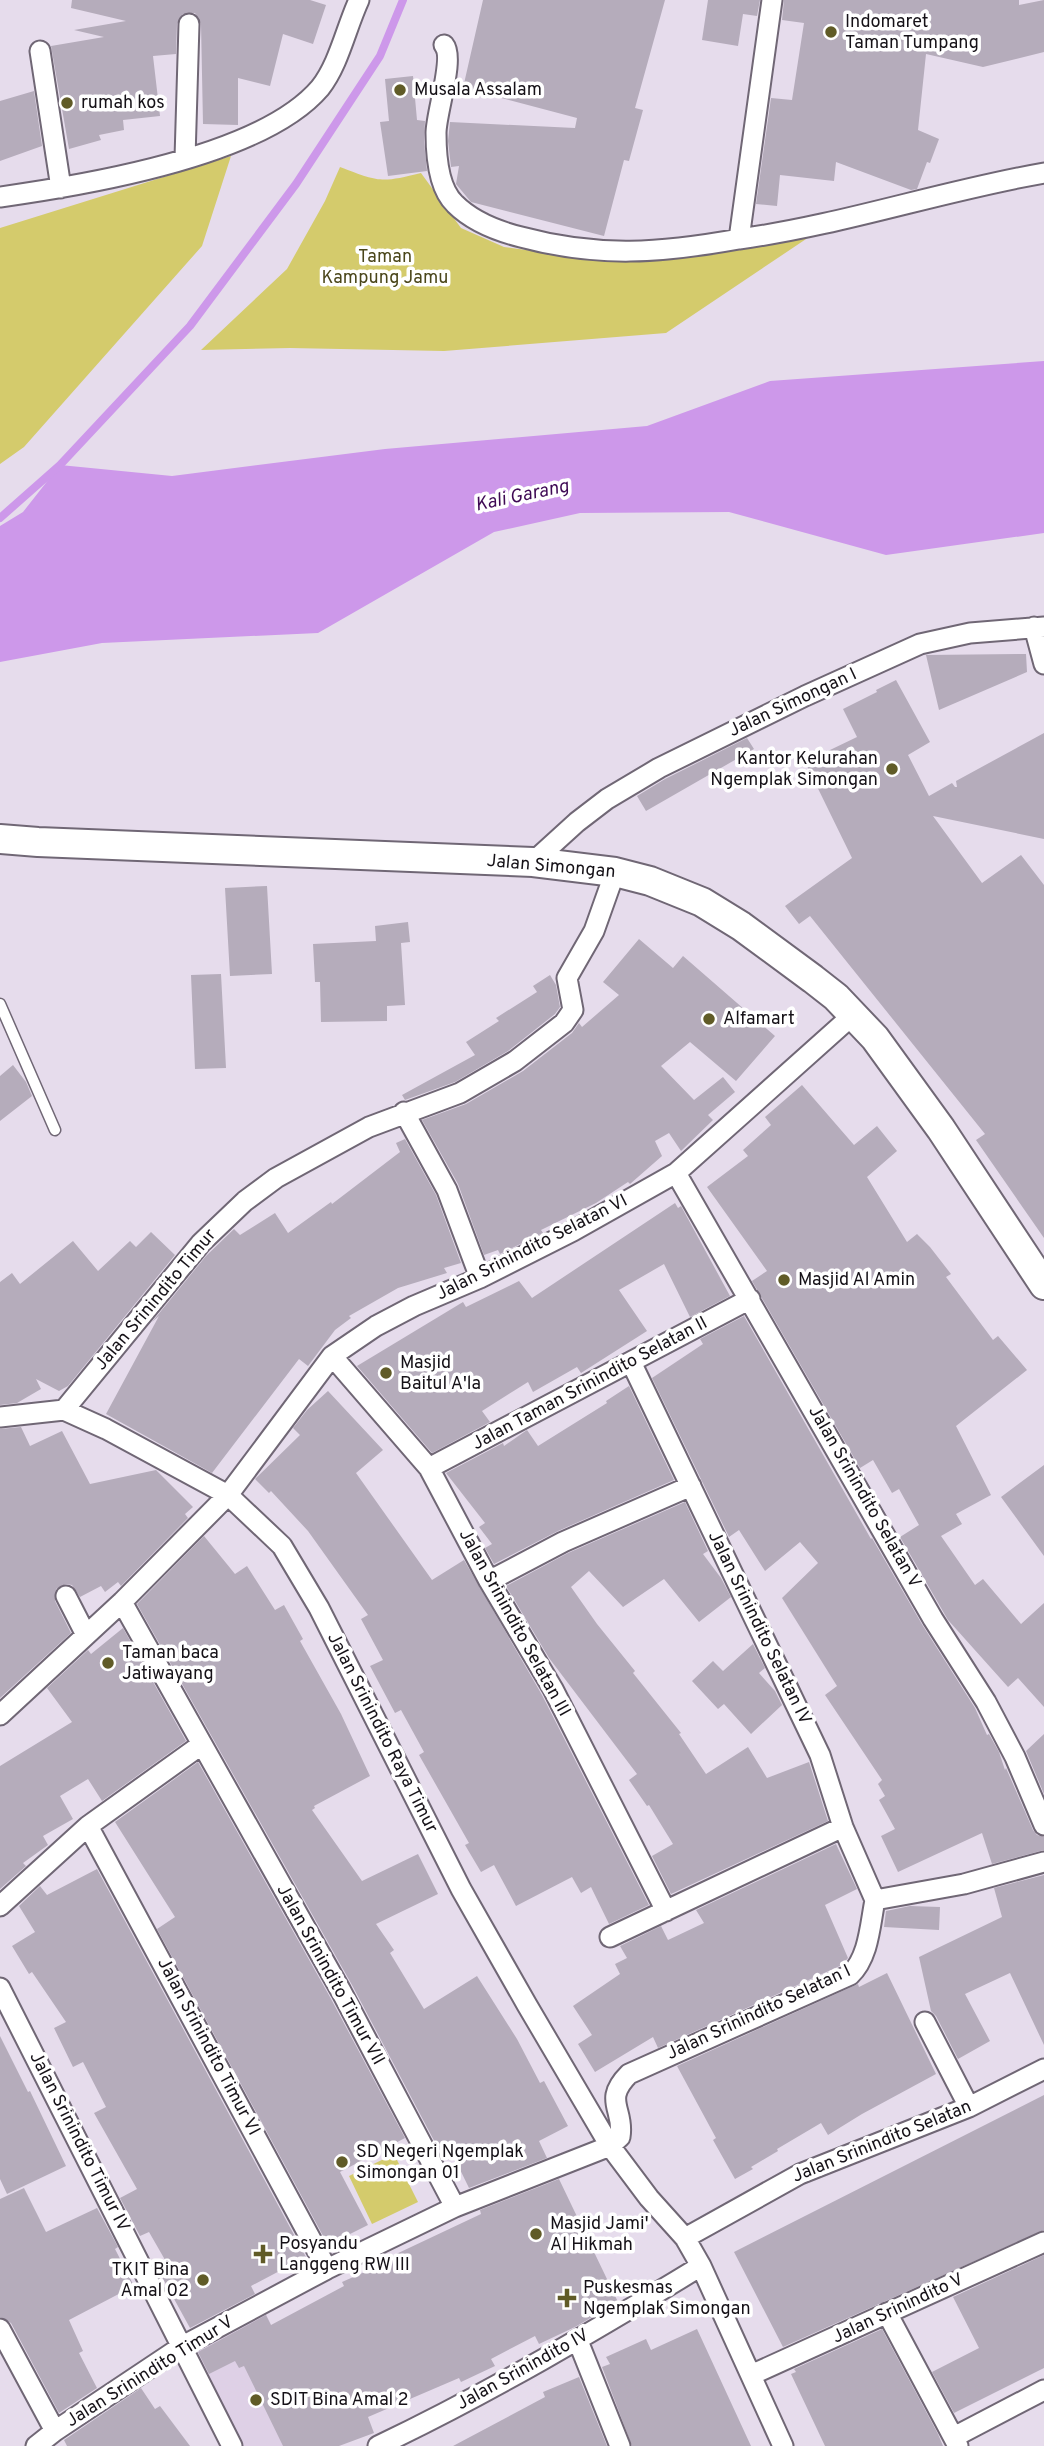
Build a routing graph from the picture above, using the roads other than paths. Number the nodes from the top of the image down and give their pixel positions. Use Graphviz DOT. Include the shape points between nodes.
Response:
graph roads {
  1 [pos="772,0"];
  2 [pos="356,1"];
  3 [pos="189,24"];
  4 [pos="444,45"];
  5 [pos="40,51"];
  6 [pos="185,159"];
  7 [pos="1044,173"];
  8 [pos="61,188"];
  9 [pos="0,197"];
  10 [pos="739,239"];
  11 [pos="1039,627"];
  12 [pos="1044,664"];
  13 [pos="0,839"];
  14 [pos="533,862"];
  15 [pos="615,872"];
  16 [pos="0,1004"];
  17 [pos="853,1014"];
  18 [pos="404,1112"];
  19 [pos="55,1130"];
  20 [pos="677,1173"];
  21 [pos="480,1278"];
  22 [pos="1044,1285"];
  23 [pos="750,1299"];
  24 [pos="332,1356"];
  25 [pos="631,1362"];
  26 [pos="64,1410"];
  27 [pos="0,1417"];
  28 [pos="429,1468"];
  29 [pos="691,1486"];
  30 [pos="228,1494"];
  31 [pos="489,1581"];
  32 [pos="66,1596"];
  33 [pos="122,1602"];
  34 [pos="86,1635"];
  35 [pos="0,1715"];
  36 [pos="201,1745"];
  37 [pos="1044,1825"];
  38 [pos="88,1826"];
  39 [pos="843,1827"];
  40 [pos="1044,1862"];
  41 [pos="875,1900"];
  42 [pos="0,1906"];
  43 [pos="666,1911"];
  44 [pos="610,1937"];
  45 [pos="0,1988"];
  46 [pos="925,2022"];
  47 [pos="1044,2070"];
  48 [pos="969,2107"];
  49 [pos="610,2146"];
  50 [pos="455,2207"];
  51 [pos="685,2238"];
  52 [pos="1044,2242"];
  53 [pos="701,2266"];
  54 [pos="327,2269"];
  55 [pos="887,2314"];
  56 [pos="0,2329"];
  57 [pos="578,2341"];
  58 [pos="181,2347"];
  59 [pos="751,2375"];
  60 [pos="1044,2390"];
  61 [pos="55,2431"];
  62 [pos="956,2442"];
  63 [pos="36,2446"];
  64 [pos="232,2446"];
  65 [pos="378,2446"];
  66 [pos="620,2446"];
  67 [pos="783,2446"];
  1 -- 10 [label="street"];
  2 -- 6 [label="street" via="329,74 310,99 260,132"];
  3 -- 6 [label="street"];
  4 -- 10 [label="street" via="449,58 436,129 436,159 453,203 471,217 497,230 547,244 607,253 680,250"];
  5 -- 8 [label="street"];
  6 -- 8 [label="street"];
  7 -- 10 [label="street" via="779,234"];
  8 -- 9 [label="street"];
  11 -- 12 [label="street"];
  11 -- 14 [label="street, Jalan Simongan I" via="970,632 920,644 795,701 607,799"];
  13 -- 14 [label="main road, Jalan Simongan"];
  14 -- 15 [label="main road, Jalan Simongan"];
  15 -- 17 [label="main road, Jalan Simongan" via="702,902 813,979"];
  15 -- 18 [label="street, Jalan Srinindito Timur" via="594,931 567,978 574,1004 571,1015 515,1061 460,1093"];
  16 -- 19 [label="lane"];
  17 -- 20 [label="street, Jalan Srinindito Selatan VI"];
  17 -- 22 [label="main road, Jalan Simongan" via="941,1129"];
  18 -- 21 [label="street" via="447,1190"];
  18 -- 26 [label="street, Jalan Srinindito Timur" via="276,1178 245,1201 201,1243"];
  20 -- 21 [label="street, Jalan Srinindito Selatan VI"];
  20 -- 23 [label="street, Jalan Srinindito Selatan V"];
  21 -- 24 [label="street, Jalan Srinindito Selatan VI" via="376,1326"];
  23 -- 25 [label="street, Jalan Taman Srinindito Selatan II"];
  23 -- 37 [label="street, Jalan Srinindito Selatan V" via="933,1619 986,1702"];
  24 -- 28 [label="street, Jalan Srinindito Selatan III"];
  24 -- 30 [label="street, Jalan Srinindito Selatan VI"];
  25 -- 28 [label="street, Jalan Taman Srinindito Selatan II"];
  25 -- 29 [label="street, Jalan Srinindito Selatan IV"];
  26 -- 27 [label="street"];
  26 -- 30 [label="street, Jalan Srinindito Raya Timur"];
  28 -- 31 [label="street, Jalan Srinindito Selatan III"];
  29 -- 31 [label="street" via="562,1542"];
  29 -- 39 [label="street, Jalan Srinindito Selatan IV" via="820,1755"];
  30 -- 33 [label="street, Jalan Srinindito Selatan VI"];
  30 -- 49 [label="street, Jalan Srinindito Raya Timur" via="282,1546 461,1889"];
  31 -- 43 [label="street, Jalan Srinindito Selatan III" via="553,1689"];
  32 -- 34 [label="street"];
  33 -- 34 [label="street, Jalan Srinindito Selatan VI"];
  33 -- 36 [label="street, Jalan Srinindito Timur VII"];
  34 -- 35 [label="street, Jalan Srinindito Selatan VI"];
  36 -- 38 [label="street"];
  36 -- 50 [label="street, Jalan Srinindito Timur VII" via="341,1991"];
  38 -- 42 [label="street"];
  38 -- 54 [label="street, Jalan Srinindito Timur VI"];
  39 -- 41 [label="street, Jalan Srinindito Selatan IV"];
  39 -- 43 [label="street"];
  40 -- 41 [label="street" via="964,1884"];
  41 -- 49 [label="street, Jalan Srinindito Selatan I" via="863,1955 850,1975 629,2074 617,2085 615,2102 622,2127 620,2137"];
  43 -- 44 [label="street"];
  45 -- 58 [label="street, Jalan Srinindito Timur IV"];
  46 -- 48 [label="street"];
  47 -- 48 [label="street, Jalan Srinindito Selatan"];
  48 -- 51 [label="street, Jalan Srinindito Selatan" via="800,2174"];
  49 -- 50 [label="street, Jalan Srinindito Timur V"];
  49 -- 51 [label="street, Jalan Srinindito Raya Timur"];
  50 -- 54 [label="street, Jalan Srinindito Timur V"];
  51 -- 53 [label="street, Jalan Srinindito Raya Timur"];
  52 -- 55 [label="street, Jalan Srinindito V"];
  53 -- 57 [label="street, Jalan Srinindito IV"];
  53 -- 59 [label="street, Jalan Srinindito Raya Timur"];
  54 -- 58 [label="street, Jalan Srinindito Timur V"];
  55 -- 59 [label="street, Jalan Srinindito V"];
  55 -- 62 [label="street"];
  56 -- 61 [label="street"];
  57 -- 65 [label="street, Jalan Srinindito IV"];
  57 -- 66 [label="street"];
  58 -- 61 [label="street, Jalan Srinindito Timur V"];
  58 -- 64 [label="street, Jalan Srinindito Timur IV"];
  59 -- 67 [label="street, Jalan Srinindito Raya Timur"];
  60 -- 62 [label="street"];
  61 -- 63 [label="street, Jalan Srinindito Timur V"];
}
